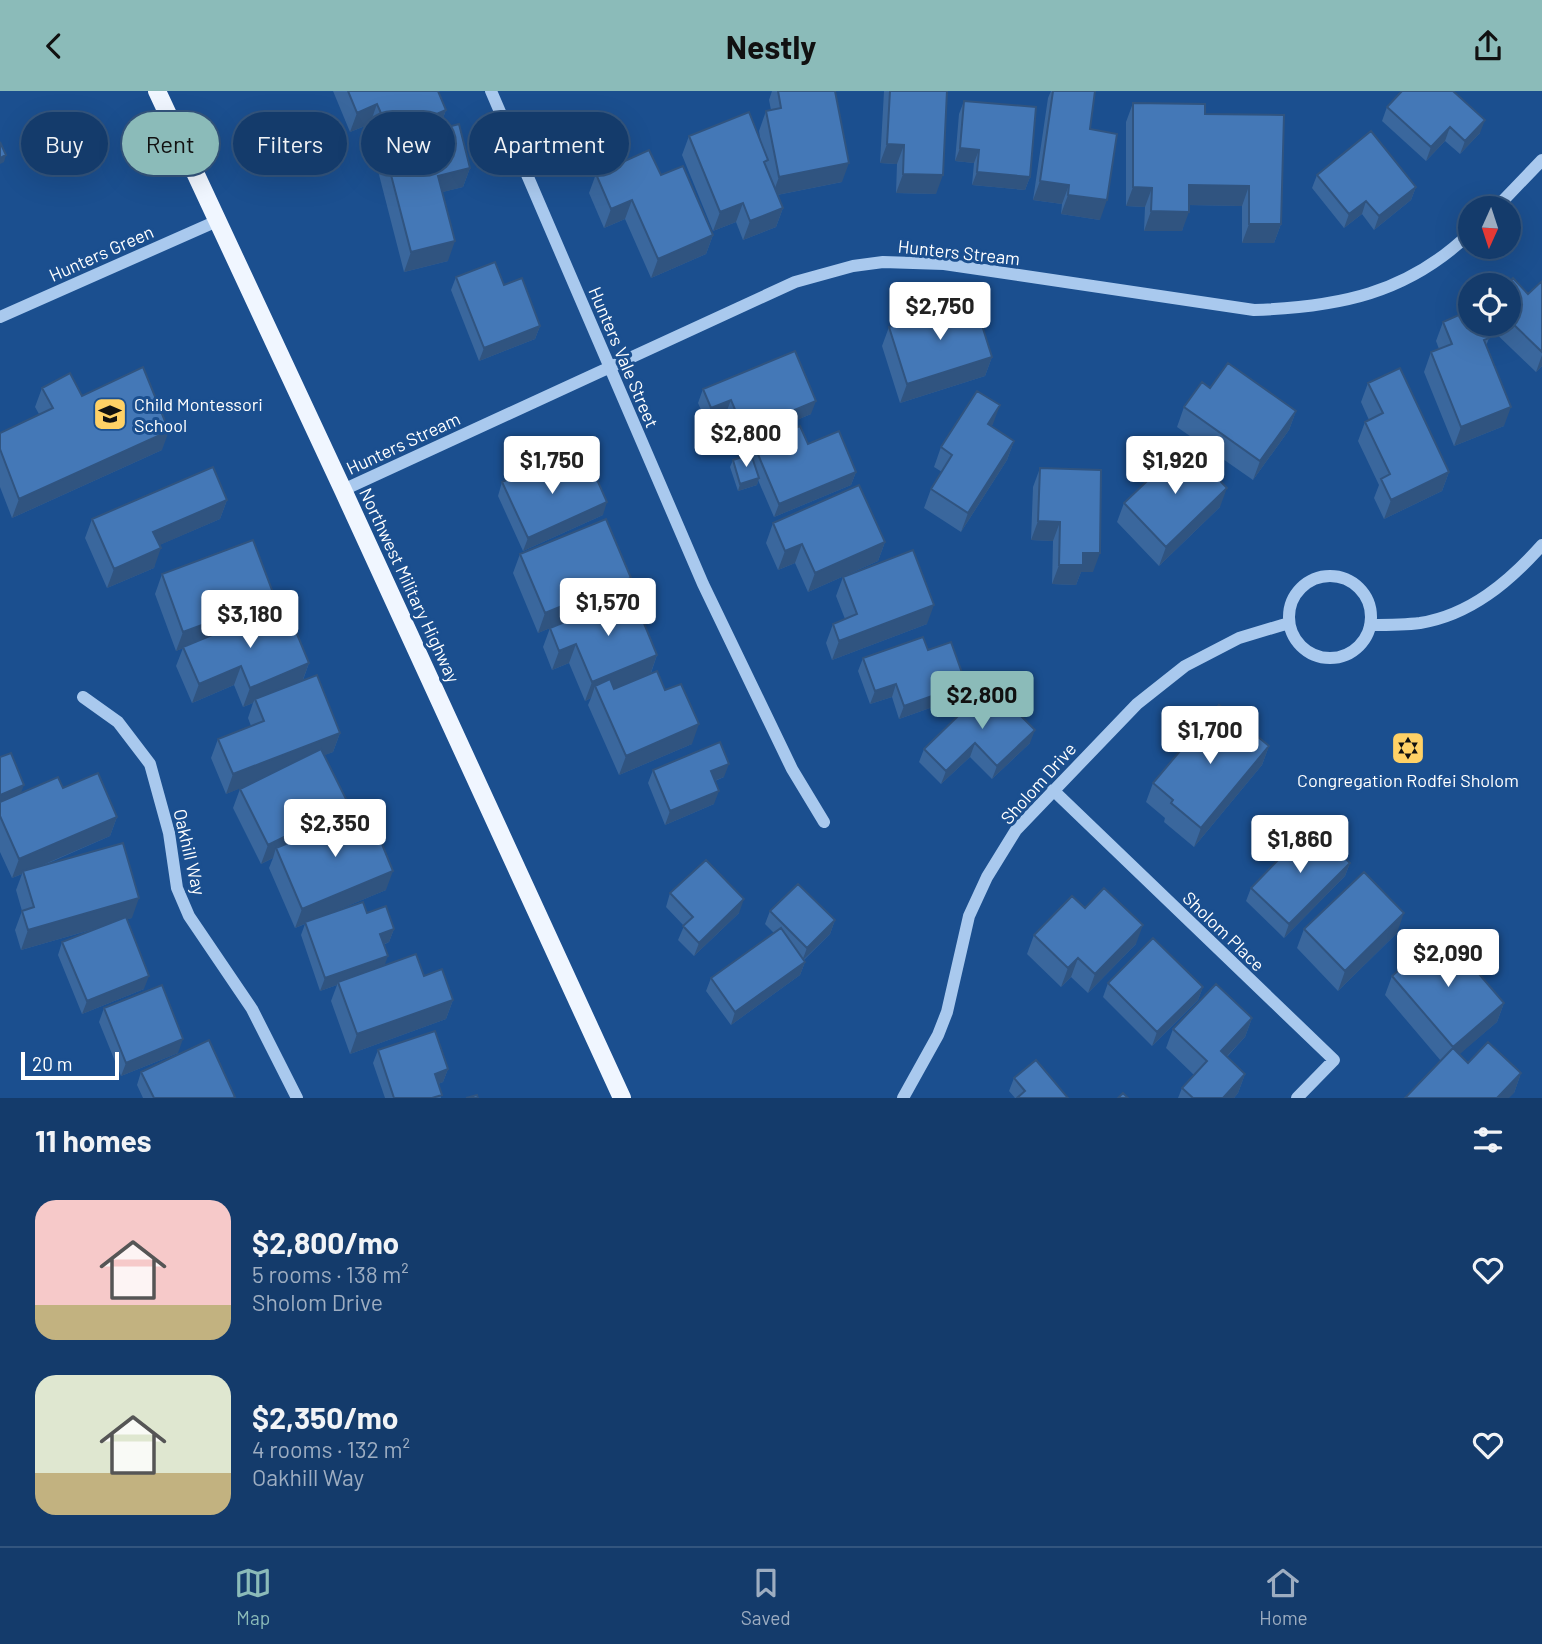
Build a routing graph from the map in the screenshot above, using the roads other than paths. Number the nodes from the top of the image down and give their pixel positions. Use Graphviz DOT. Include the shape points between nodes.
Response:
graph roads {
  1 [pos="157,91"];
  2 [pos="491,91"];
  3 [pos="1542,160"];
  4 [pos="1508,196"];
  5 [pos="217,221"];
  6 [pos="1458,245"];
  7 [pos="0,317"];
  8 [pos="609,366"];
  9 [pos="343,490"];
  10 [pos="1542,545"];
  11 [pos="1289,623"];
  12 [pos="1370,625"];
  13 [pos="83,697"];
  14 [pos="1053,790"];
  15 [pos="824,822"];
  16 [pos="296,1098"];
  17 [pos="622,1098"];
  18 [pos="903,1098"];
  19 [pos="1297,1098"];
  1 -- 5 [label="main road, Northwest Military Highway"];
  2 -- 8 [label="street, Hunters Vale Street"];
  3 -- 4 [label="street"];
  5 -- 7 [label="street, Hunters Green"];
  5 -- 9 [label="main road, Northwest Military Highway"];
  6 -- 8 [label="street, Hunters Stream" via="1380,291 1295,309 1254,310 934,263 853,265 795,282"];
  8 -- 9 [label="street, Hunters Stream"];
  8 -- 15 [label="street, Hunters Vale Street" via="703,584 792,769"];
  9 -- 17 [label="main road, Northwest Military Highway"];
  10 -- 12 [label="street" via="1520,570 1476,605 1421,623"];
  11 -- 12 [label="street" via="1305,650 1336,658 1363,642"];
  11 -- 12 [label="street" via="1290,607 1309,582 1341,577 1366,596"];
  11 -- 14 [label="street, Sholom Drive" via="1239,638 1185,666 1137,704"];
  13 -- 16 [label="street, Oakhill Way" via="118,722 150,764 169,833 177,888 189,916 252,1009"];
  14 -- 18 [label="street, Sholom Drive" via="1016,830 987,877 969,916 947,1012"];
  14 -- 19 [label="street, Sholom Place" via="1334,1060"];
}
